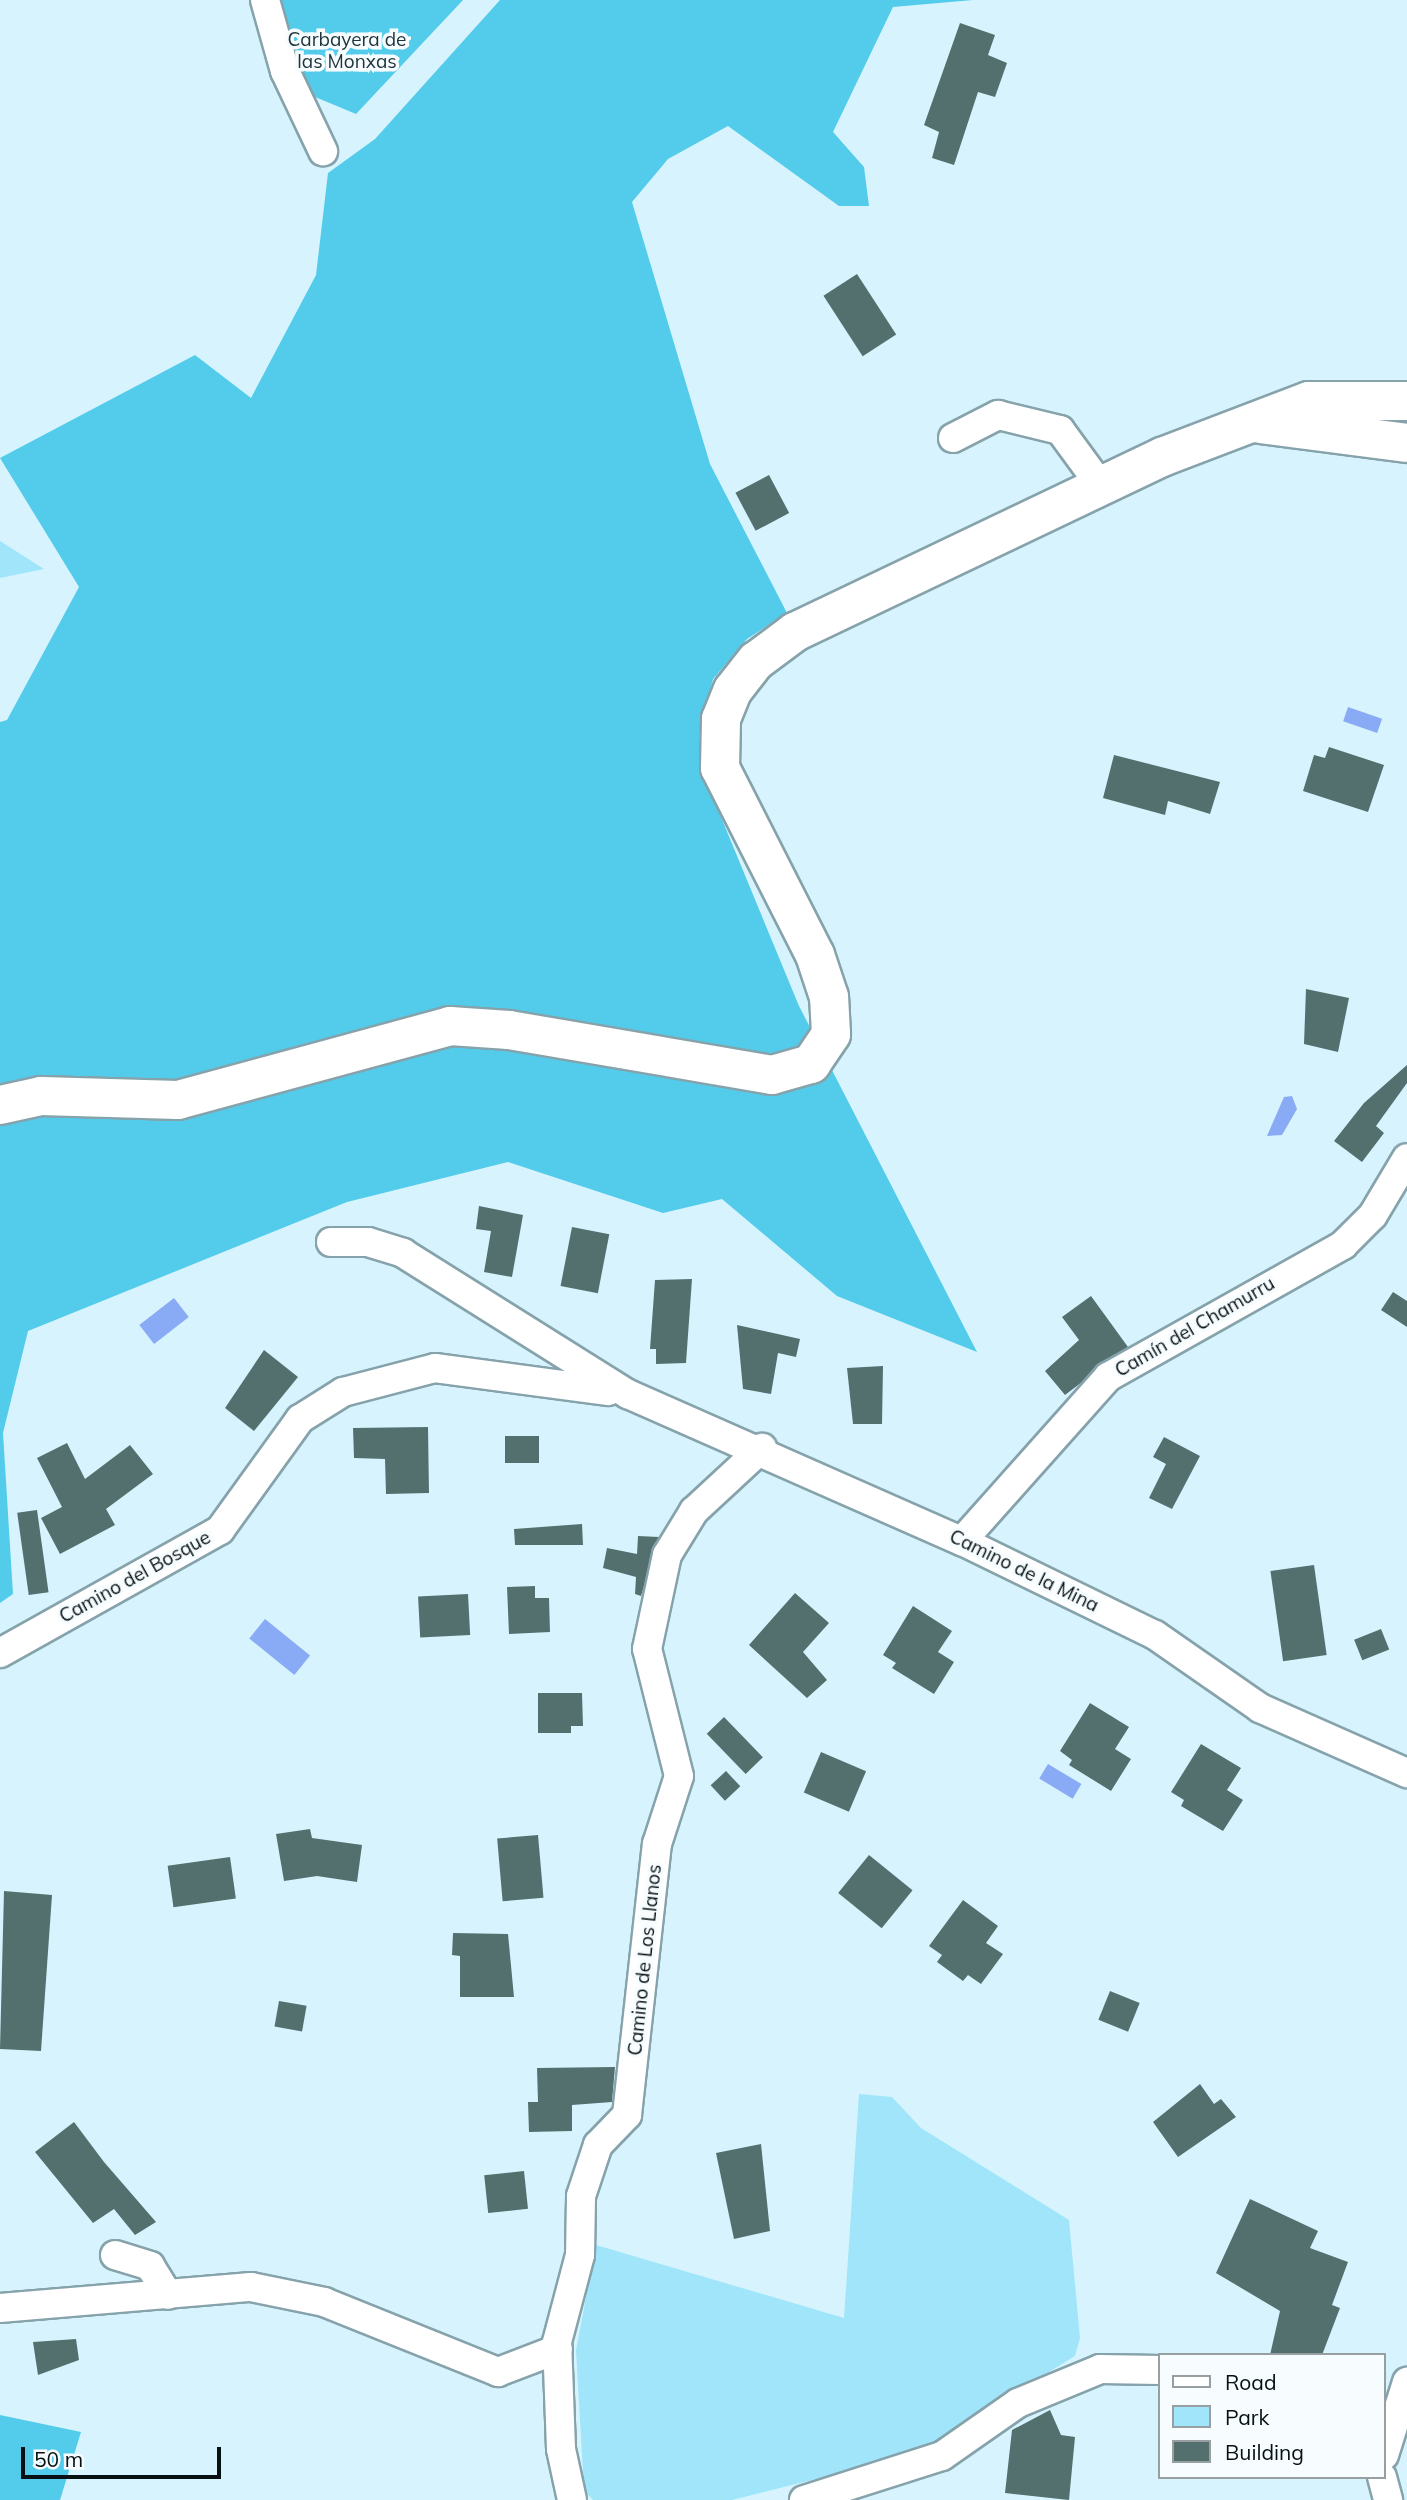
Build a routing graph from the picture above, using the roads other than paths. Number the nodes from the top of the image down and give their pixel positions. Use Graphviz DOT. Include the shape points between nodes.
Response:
graph roads {
  1 [pos="265,0"];
  2 [pos="323,151"];
  3 [pos="1407,401"];
  4 [pos="1256,423"];
  5 [pos="953,438"];
  6 [pos="1401,439"];
  7 [pos="1101,486"];
  8 [pos="0,1105"];
  9 [pos="1407,1158"];
  10 [pos="331,1242"];
  11 [pos="628,1394"];
  12 [pos="762,1448"];
  13 [pos="962,1541"];
  14 [pos="0,1653"];
  15 [pos="1407,1773"];
  16 [pos="115,2255"];
  17 [pos="168,2295"];
  18 [pos="0,2308"];
  19 [pos="558,2349"];
  20 [pos="1158,2370"];
  21 [pos="1407,2382"];
  22 [pos="1386,2449"];
  23 [pos="1383,2479"];
  24 [pos="572,2500"];
  25 [pos="804,2500"];
  26 [pos="1388,2500"];
  1 -- 2 [label="street" via="290,84"];
  3 -- 4 [label="highway" via="1309,401"];
  4 -- 6 [label="highway"];
  4 -- 7 [label="highway"];
  5 -- 7 [label="street" via="998,415 1060,430"];
  7 -- 8 [label="highway" via="795,632 733,690 721,719 720,768 815,955 829,997 831,1034 811,1064 772,1075 509,1030 450,1026 178,1100 41,1096"];
  9 -- 13 [label="street, Camín del Chamurru" via="1373,1215 1343,1245 1108,1377"];
  10 -- 11 [label="street" via="368,1242 403,1253"];
  11 -- 12 [label="street, Camino de la Mina"];
  11 -- 14 [label="street, Camino del Bosque" via="435,1368 343,1392 300,1419 220,1530"];
  12 -- 13 [label="street, Camino de la Mina"];
  12 -- 19 [label="street, Camino de Los Llanos" via="694,1511 667,1555 647,1649 679,1776 657,1844 627,2115 598,2145 581,2196 580,2255"];
  13 -- 15 [label="street, Camino de la Mina" via="1155,1635 1260,1708"];
  16 -- 17 [label="street" via="150,2266"];
  17 -- 18 [label="street"];
  17 -- 19 [label="street" via="251,2287 324,2302 498,2372"];
  19 -- 24 [label="street, Camino de Los Llanos" via="561,2449"];
  20 -- 25 [label="street" via="1100,2369 1018,2403 942,2456"];
  21 -- 22 [label="street"];
  23 -- 26 [label="street"];
}
